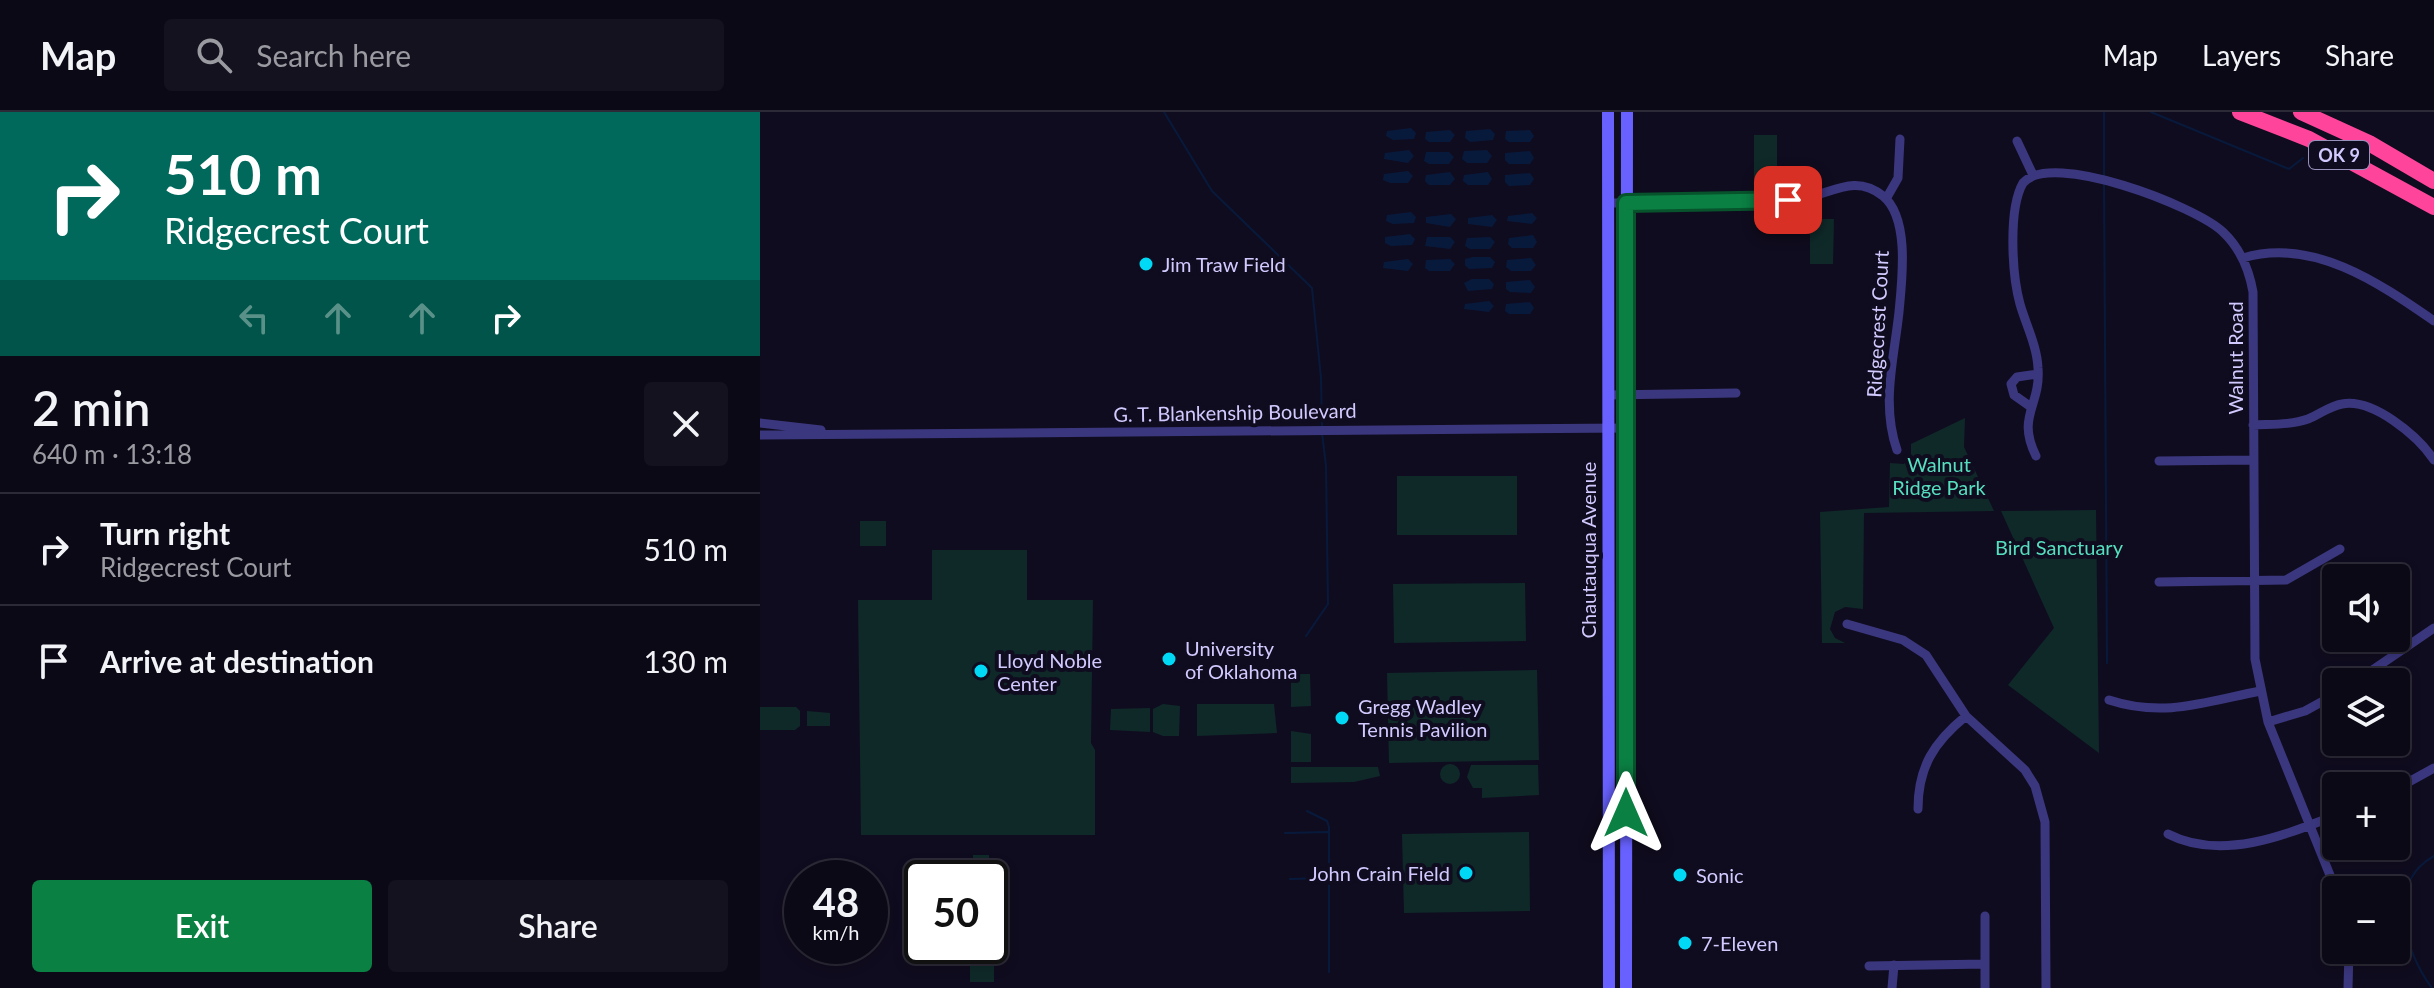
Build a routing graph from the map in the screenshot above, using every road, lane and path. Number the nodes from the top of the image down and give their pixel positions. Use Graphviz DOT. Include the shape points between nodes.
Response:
graph roads {
  1 [pos="1608,112"];
  2 [pos="1627,112"];
  3 [pos="2240,112"];
  4 [pos="2301,112"];
  5 [pos="1900,139"];
  6 [pos="2017,141"];
  7 [pos="2033,175"];
  8 [pos="2434,181"];
  9 [pos="1886,199"];
  10 [pos="1608,203"];
  11 [pos="1626,203"];
  12 [pos="2434,207"];
  13 [pos="2243,258"];
  14 [pos="2434,321"];
  15 [pos="2038,374"];
  16 [pos="1736,393"];
  17 [pos="1608,395"];
  18 [pos="1626,396"];
  19 [pos="2031,407"];
  20 [pos="760,423"];
  21 [pos="2253,425"];
  22 [pos="1626,428"];
  23 [pos="1608,429"];
  24 [pos="845,432"];
  25 [pos="760,435"];
  26 [pos="1897,450"];
  27 [pos="2036,456"];
  28 [pos="2253,460"];
  29 [pos="2434,460"];
  30 [pos="2159,461"];
  31 [pos="2340,549"];
  32 [pos="2159,582"];
  33 [pos="2253,582"];
  34 [pos="1847,624"];
  35 [pos="2434,628"];
  36 [pos="2375,668"];
  37 [pos="2260,691"];
  38 [pos="2109,700"];
  39 [pos="2322,702"];
  40 [pos="1966,716"];
  41 [pos="2268,722"];
  42 [pos="2434,768"];
  43 [pos="2410,781"];
  44 [pos="1918,809"];
  45 [pos="2322,821"];
  46 [pos="2310,826"];
  47 [pos="2168,834"];
  48 [pos="2330,876"];
  49 [pos="1985,916"];
  50 [pos="1985,964"];
  51 [pos="2349,964"];
  52 [pos="1894,965"];
  53 [pos="1869,966"];
  54 [pos="1609,988"];
  55 [pos="1626,988"];
  56 [pos="1892,988"];
  57 [pos="1985,988"];
  58 [pos="2046,988"];
  59 [pos="2348,988"];
  1 -- 10 [label="main road, Chautauqua Avenue"];
  2 -- 11 [label="main road, Chautauqua Avenue"];
  3 -- 12 [label="highway, OK 9" via="2309,139"];
  4 -- 8 [label="highway, OK 9"];
  5 -- 9 [label="street" via="1899,173"];
  6 -- 7 [label="street"];
  7 -- 13 [label="street, Walnut Road" via="2092,177 2205,217"];
  7 -- 15 [label="street" via="2016,197 2015,267"];
  9 -- 11 [label="street" via="1852,185 1798,199"];
  9 -- 26 [label="street, Ridgecrest Court" via="1900,230 1899,312 1889,373 1890,429"];
  10 -- 11 [label="street"];
  10 -- 17 [label="main road, Chautauqua Avenue"];
  11 -- 18 [label="main road, Chautauqua Avenue"];
  13 -- 14 [label="street" via="2276,250 2304,254 2373,280"];
  13 -- 21 [label="street, Walnut Road" via="2253,292"];
  15 -- 19 [label="street"];
  15 -- 19 [label="street" via="2017,377 2011,384 2014,395"];
  16 -- 18 [label="street"];
  17 -- 18 [label="street"];
  17 -- 23 [label="main road, Chautauqua Avenue"];
  18 -- 22 [label="main road, Chautauqua Avenue"];
  19 -- 27 [label="street" via="2026,434"];
  20 -- 24 [label="street, G. T. Blankenship Boulevard"];
  21 -- 28 [label="street, Walnut Road"];
  21 -- 29 [label="street" via="2290,423 2340,404 2356,404 2382,415"];
  22 -- 23 [label="street, G. T. Blankenship Boulevard"];
  22 -- 55 [label="main road, Chautauqua Avenue"];
  23 -- 24 [label="street, G. T. Blankenship Boulevard"];
  23 -- 54 [label="main road, Chautauqua Avenue"];
  24 -- 25 [label="street, G. T. Blankenship Boulevard"];
  28 -- 30 [label="street"];
  28 -- 33 [label="street, Walnut Road"];
  31 -- 33 [label="street" via="2290,579"];
  32 -- 33 [label="street"];
  33 -- 37 [label="street, Walnut Road"];
  34 -- 40 [label="street" via="1903,640 1926,655"];
  35 -- 36 [label="street"];
  37 -- 38 [label="street" via="2163,710"];
  37 -- 41 [label="street, Walnut Road"];
  39 -- 41 [label="street"];
  40 -- 44 [label="street" via="1927,757 1919,779"];
  40 -- 58 [label="street" via="2025,770 2042,804"];
  41 -- 46 [label="street, Walnut Road"];
  42 -- 43 [label="street"];
  45 -- 46 [label="street"];
  46 -- 47 [label="street" via="2247,844 2186,843"];
  46 -- 48 [label="street, Walnut Road"];
  49 -- 50 [label="street"];
  50 -- 52 [label="street"];
  50 -- 57 [label="street"];
  51 -- 59 [label="street"];
  52 -- 53 [label="street"];
  52 -- 56 [label="street"];
}
